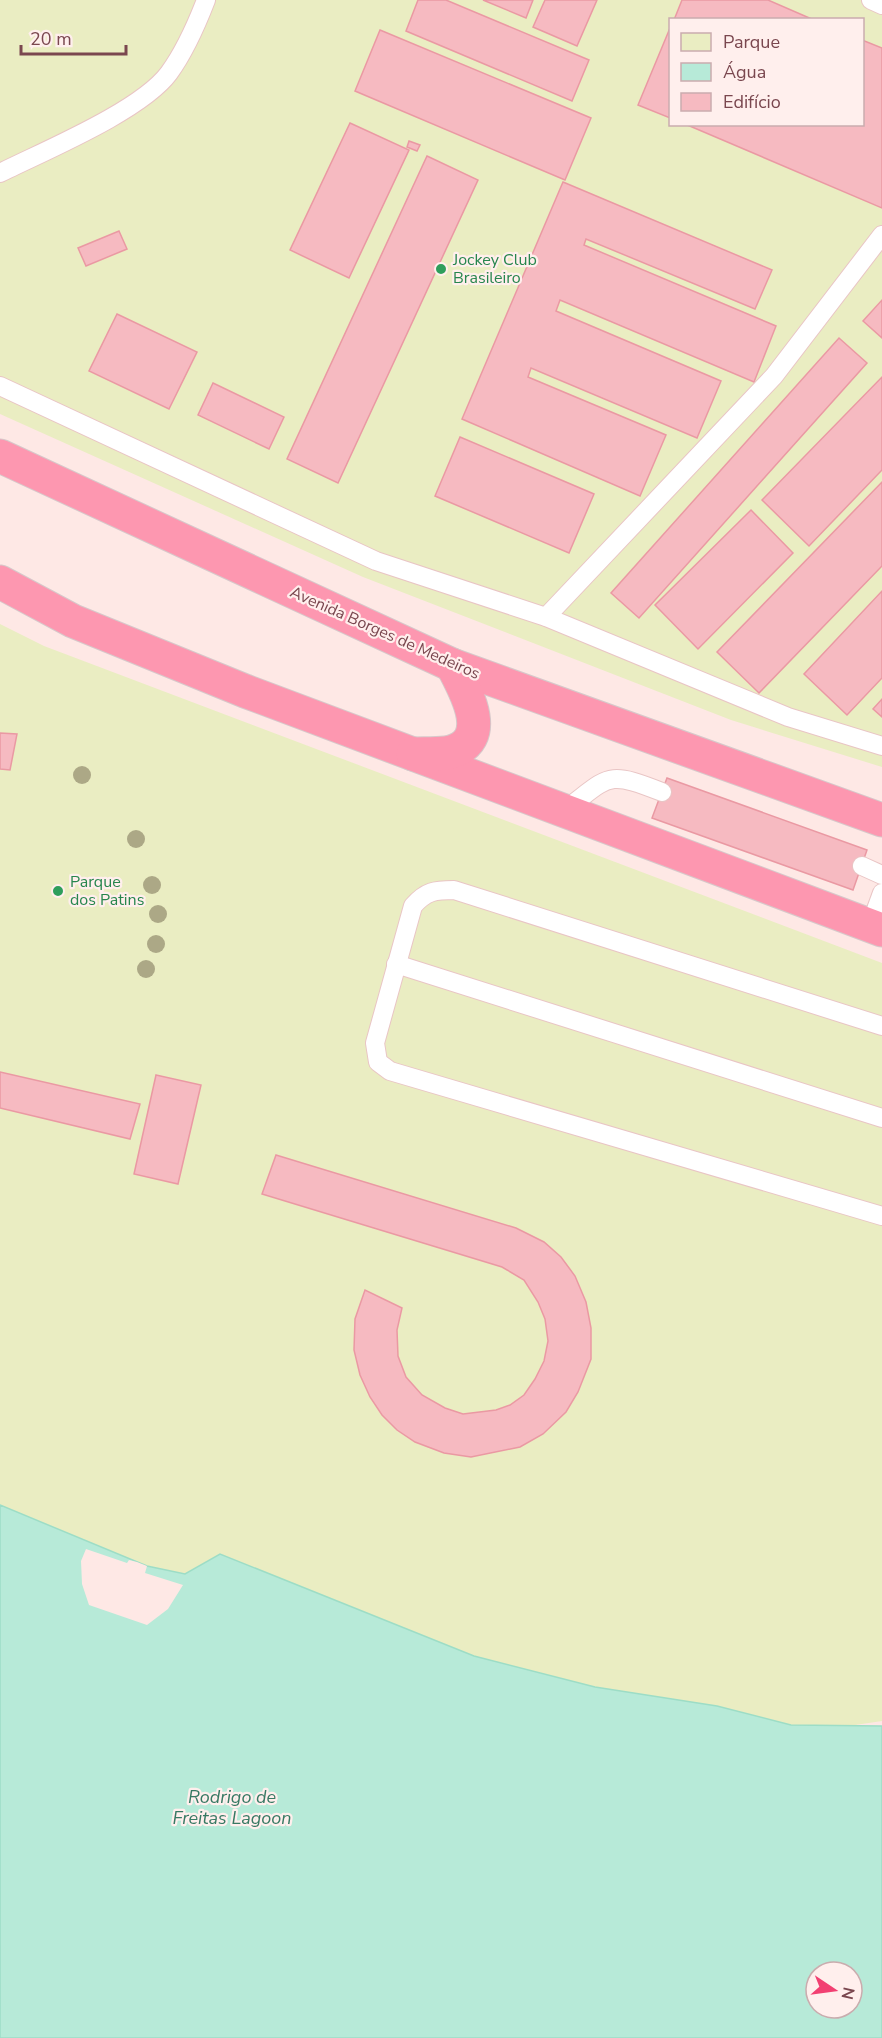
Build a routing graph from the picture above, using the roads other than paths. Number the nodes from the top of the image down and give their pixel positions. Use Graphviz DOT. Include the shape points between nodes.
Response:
graph roads {
  1 [pos="206,0"];
  2 [pos="872,0"];
  3 [pos="882,5"];
  4 [pos="0,173"];
  5 [pos="882,235"];
  6 [pos="0,386"];
  7 [pos="0,456"];
  8 [pos="0,582"];
  9 [pos="546,617"];
  10 [pos="452,665"];
  11 [pos="882,746"];
  12 [pos="408,754"];
  13 [pos="662,792"];
  14 [pos="562,812"];
  15 [pos="882,820"];
  16 [pos="861,866"];
  17 [pos="882,875"];
  18 [pos="882,893"];
  19 [pos="876,928"];
  20 [pos="396,964"];
  21 [pos="882,1026"];
  22 [pos="882,1118"];
  23 [pos="882,1216"];
  1 -- 4 [label="lane" via="194,31 168,75 131,106"];
  2 -- 3 [label="lane"];
  5 -- 9 [label="lane" via="774,376"];
  6 -- 9 [label="lane" via="376,561"];
  7 -- 10 [label="highway, Avenida Borges de Medeiros"];
  8 -- 12 [label="highway" via="73,621"];
  9 -- 11 [label="lane" via="788,717"];
  10 -- 12 [label="highway" via="472,707 474,727 467,742 451,752"];
  10 -- 15 [label="highway, Avenida Borges de Medeiros"];
  12 -- 14 [label="highway"];
  13 -- 14 [label="lane" via="622,778 610,778"];
  14 -- 19 [label="highway"];
  16 -- 17 [label="lane"];
  18 -- 19 [label="lane"];
  20 -- 21 [label="lane" via="413,906 423,894 454,890"];
  20 -- 22 [label="lane"];
  20 -- 23 [label="lane" via="375,1043 378,1062 390,1071"];
}
